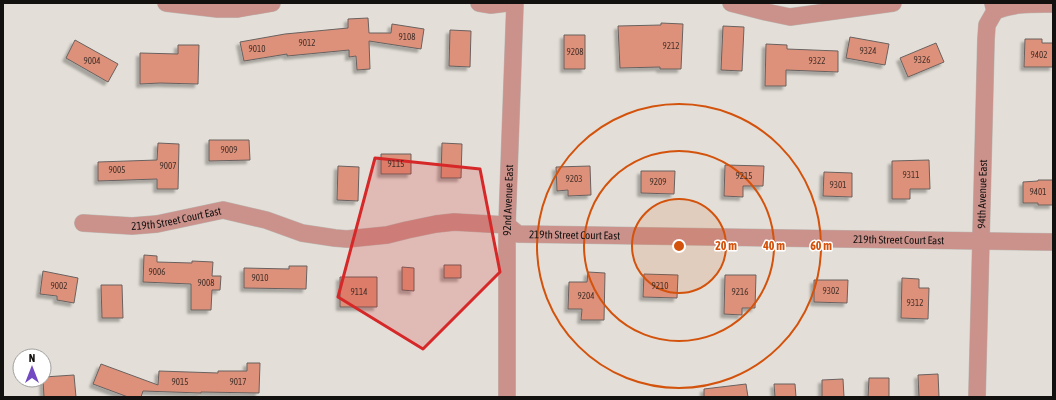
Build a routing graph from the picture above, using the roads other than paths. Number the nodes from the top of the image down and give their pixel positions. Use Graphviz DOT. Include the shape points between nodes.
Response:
graph roads {
  1 [pos="166,3"];
  2 [pos="272,3"];
  3 [pos="479,3"];
  4 [pos="507,3"];
  5 [pos="515,3"];
  6 [pos="731,3"];
  7 [pos="893,3"];
  8 [pos="1053,4"];
  9 [pos="994,7"];
  10 [pos="83,223"];
  11 [pos="507,226"];
  12 [pos="980,241"];
  13 [pos="1053,242"];
  14 [pos="977,393"];
  15 [pos="507,397"];
  1 -- 2 [label="street" via="237,10"];
  3 -- 4 [label="street"];
  5 -- 11 [label="street, 92nd Avenue East"];
  6 -- 7 [label="street" via="790,17"];
  8 -- 9 [label="street"];
  9 -- 12 [label="street, 94th Avenue East" via="987,25 986,39"];
  10 -- 11 [label="street, 219th Street Court East" via="132,226 157,224 223,210 266,220 302,233 348,239 387,236 454,222"];
  11 -- 12 [label="street, 219th Street Court East" via="518,234"];
  11 -- 15 [label="street, 92nd Avenue East"];
  12 -- 13 [label="street, 219th Street Court East"];
  12 -- 14 [label="street, 94th Avenue East"];
}
